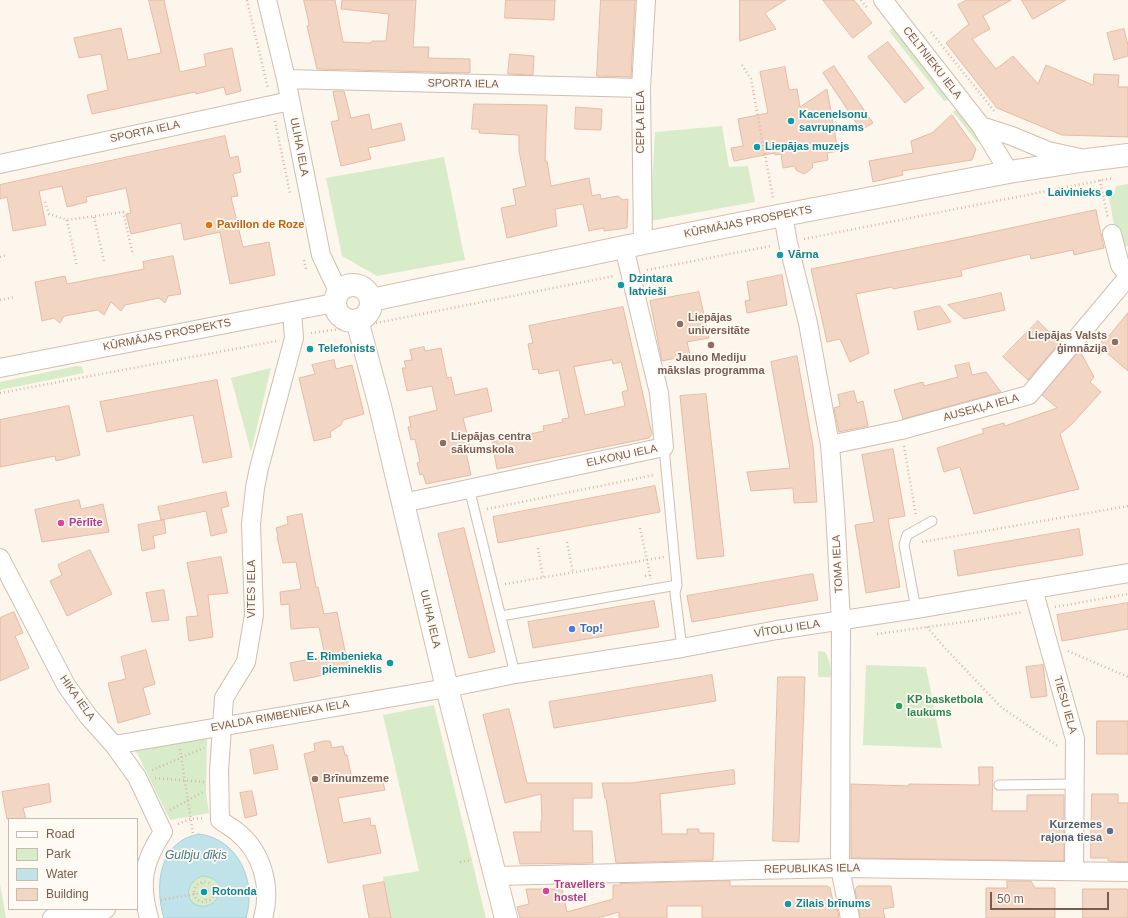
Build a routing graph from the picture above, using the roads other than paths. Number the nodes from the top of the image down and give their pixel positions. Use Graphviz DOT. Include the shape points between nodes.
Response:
graph roads {
  1 [pos="266,0"];
  2 [pos="646,0"];
  3 [pos="883,0"];
  4 [pos="286,79"];
  5 [pos="641,88"];
  6 [pos="290,101"];
  7 [pos="981,126"];
  8 [pos="1128,155"];
  9 [pos="1087,160"];
  10 [pos="0,164"];
  11 [pos="1009,172"];
  12 [pos="778,209"];
  13 [pos="1112,234"];
  14 [pos="633,245"];
  15 [pos="1128,276"];
  16 [pos="336,297"];
  17 [pos="371,300"];
  18 [pos="292,312"];
  19 [pos="357,320"];
  20 [pos="0,368"];
  21 [pos="830,445"];
  22 [pos="664,447"];
  23 [pos="469,488"];
  24 [pos="403,503"];
  25 [pos="932,521"];
  26 [pos="0,558"];
  27 [pos="1128,573"];
  28 [pos="677,585"];
  29 [pos="1033,589"];
  30 [pos="916,609"];
  31 [pos="501,616"];
  32 [pos="841,621"];
  33 [pos="682,648"];
  34 [pos="515,674"];
  35 [pos="447,688"];
  36 [pos="221,734"];
  37 [pos="114,745"];
  38 [pos="1076,784"];
  39 [pos="999,785"];
  40 [pos="840,868"];
  41 [pos="1074,871"];
  42 [pos="1128,872"];
  43 [pos="495,876"];
  44 [pos="147,906"];
  45 [pos="100,910"];
  46 [pos="52,918"];
  47 [pos="263,918"];
  48 [pos="506,918"];
  49 [pos="850,918"];
  1 -- 4 [label="street, ULIHA IELA"];
  2 -- 5 [label="street, CEPĻA IELA"];
  3 -- 7 [label="street, CELTNIEKU IELA"];
  4 -- 5 [label="street, SPORTA IELA"];
  4 -- 6 [label="street, ULIHA IELA"];
  5 -- 14 [label="street, CEPĻA IELA"];
  6 -- 10 [label="street, SPORTA IELA"];
  6 -- 16 [label="street, ULIHA IELA" via="321,255"];
  7 -- 9 [label="street" via="1048,152"];
  7 -- 11 [label="street, CELTNIEKU IELA"];
  8 -- 9 [label="main road, KŪRMĀJAS PROSPEKTS"];
  9 -- 11 [label="main road, KŪRMĀJAS PROSPEKTS"];
  11 -- 12 [label="main road, KŪRMĀJAS PROSPEKTS"];
  12 -- 14 [label="main road, KŪRMĀJAS PROSPEKTS"];
  12 -- 21 [label="street, TOMA IELA" via="808,323"];
  13 -- 15 [label="street" via="1120,265"];
  14 -- 17 [label="main road, KŪRMĀJAS PROSPEKTS"];
  14 -- 22 [label="street, ELKOŅU IELA" via="630,274 658,393"];
  15 -- 21 [label="street, AUSEKĻA IELA" via="1029,395 901,430"];
  16 -- 17 [label="main road" via="343,287 355,285 366,290"];
  16 -- 18 [label="street, KŪRMĀJAS PROSPEKTS"];
  16 -- 19 [label="main road" via="335,309 338,314 348,320"];
  17 -- 19 [label="main road" via="369,312"];
  18 -- 20 [label="street, KŪRMĀJAS PROSPEKTS"];
  18 -- 36 [label="street, VITES IELA" via="294,338 255,488 251,524 254,615 246,662 224,698"];
  19 -- 24 [label="main road, ULIHA IELA"];
  21 -- 32 [label="street, TOMA IELA"];
  22 -- 23 [label="street, ELKOŅU IELA"];
  22 -- 28 [label="lane"];
  23 -- 24 [label="street, ELKOŅU IELA"];
  23 -- 31 [label="lane"];
  24 -- 35 [label="main road, ULIHA IELA"];
  25 -- 30 [label="lane" via="907,535 904,545"];
  26 -- 37 [label="street, HIKA IELA" via="66,685 88,716"];
  27 -- 29 [label="street, VĪTOLU IELA"];
  28 -- 31 [label="lane"];
  28 -- 33 [label="lane" via="675,593"];
  29 -- 30 [label="street, VĪTOLU IELA"];
  29 -- 38 [label="street, TIESU IELA" via="1075,739"];
  30 -- 32 [label="street, VĪTOLU IELA"];
  31 -- 34 [label="lane"];
  32 -- 33 [label="street, VĪTOLU IELA"];
  32 -- 40 [label="street, TOMA IELA"];
  33 -- 34 [label="street, VĪTOLU IELA"];
  34 -- 35 [label="street, VĪTOLU IELA"];
  35 -- 36 [label="street, EVALDA RIMBENIEKA IELA"];
  35 -- 43 [label="main road, ULIHA IELA"];
  36 -- 37 [label="street, EVALDA RIMBENIEKA IELA" via="178,734"];
  36 -- 47 [label="street, VITES IELA" via="220,820 237,831 260,862 267,894"];
  37 -- 44 [label="street, HIKA IELA" via="137,777 159,825 146,865 143,884"];
  38 -- 39 [label="lane"];
  38 -- 41 [label="street, TIESU IELA"];
  40 -- 41 [label="street, REPUBLIKAS IELA"];
  40 -- 43 [label="street, REPUBLIKAS IELA"];
  40 -- 49 [label="street, TOMA IELA"];
  41 -- 42 [label="street, REPUBLIKAS IELA"];
  43 -- 48 [label="main road, ULIHA IELA"];
  45 -- 46 [label="street"];
}
